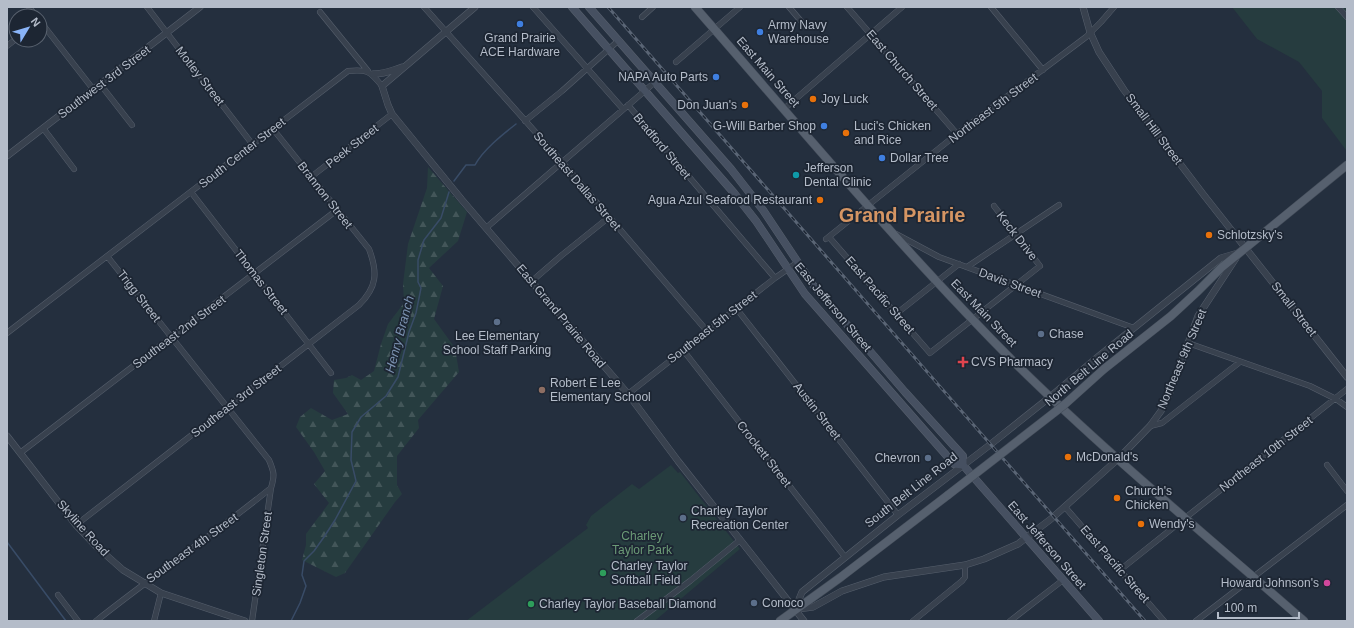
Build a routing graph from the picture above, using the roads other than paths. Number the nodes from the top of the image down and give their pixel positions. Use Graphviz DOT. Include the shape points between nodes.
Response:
graph roads {
  1 [pos="147,7"];
  2 [pos="200,7"];
  3 [pos="424,7"];
  4 [pos="475,7"];
  5 [pos="533,7"];
  6 [pos="572,7"];
  7 [pos="589,7"];
  8 [pos="653,7"];
  9 [pos="695,7"];
  10 [pos="740,7"];
  11 [pos="789,7"];
  12 [pos="847,7"];
  13 [pos="902,7"];
  14 [pos="991,7"];
  15 [pos="1082,7"];
  16 [pos="1114,7"];
  17 [pos="1338,7"];
  18 [pos="320,12"];
  19 [pos="642,17"];
  20 [pos="1347,17"];
  21 [pos="806,27"];
  22 [pos="714,29"];
  23 [pos="48,31"];
  24 [pos="446,32"];
  25 [pos="1090,32"];
  26 [pos="167,33"];
  27 [pos="871,35"];
  28 [pos="619,40"];
  29 [pos="609,49"];
  30 [pos="676,62"];
  31 [pos="404,67"];
  32 [pos="587,68"];
  33 [pos="1043,70"];
  34 [pos="370,73"];
  35 [pos="655,82"];
  36 [pos="100,84"];
  37 [pos="382,86"];
  38 [pos="93,89"];
  39 [pos="645,90"];
  40 [pos="628,105"];
  41 [pos="623,109"];
  42 [pos="679,109"];
  43 [pos="784,109"];
  44 [pos="392,114"];
  45 [pos="669,118"];
  46 [pos="525,121"];
  47 [pos="132,125"];
  48 [pos="43,128"];
  49 [pos="273,129"];
  50 [pos="957,134"];
  51 [pos="708,142"];
  52 [pos="253,144"];
  53 [pos="698,150"];
  54 [pos="7,156"];
  55 [pos="562,162"];
  56 [pos="1347,164"];
  57 [pos="74,169"];
  58 [pos="311,178"];
  59 [pos="738,178"];
  60 [pos="727,184"];
  61 [pos="191,192"];
  62 [pos="1059,205"];
  63 [pos="869,206"];
  64 [pos="994,206"];
  65 [pos="337,210"];
  66 [pos="608,218"];
  67 [pos="486,228"];
  68 [pos="890,230"];
  69 [pos="1015,233"];
  70 [pos="1243,247"];
  71 [pos="108,256"];
  72 [pos="798,262"];
  73 [pos="374,263"];
  74 [pos="959,264"];
  75 [pos="967,267"];
  76 [pos="787,269"];
  77 [pos="254,274"];
  78 [pos="775,278"];
  79 [pos="532,281"];
  80 [pos="936,281"];
  81 [pos="1017,285"];
  82 [pos="736,308"];
  83 [pos="896,314"];
  84 [pos="973,320"];
  85 [pos="1134,328"];
  86 [pos="707,331"];
  87 [pos="7,333"];
  88 [pos="856,335"];
  89 [pos="171,338"];
  90 [pos="847,343"];
  91 [pos="1188,343"];
  92 [pos="309,344"];
  93 [pos="683,350"];
  94 [pos="1240,362"];
  95 [pos="331,373"];
  96 [pos="1347,377"];
  97 [pos="1347,390"];
  98 [pos="628,394"];
  99 [pos="1050,397"];
  100 [pos="1336,399"];
  101 [pos="228,407"];
  102 [pos="1347,407"];
  103 [pos="1150,426"];
  104 [pos="7,436"];
  105 [pos="20,453"];
  106 [pos="1118,459"];
  107 [pos="962,465"];
  108 [pos="1327,465"];
  109 [pos="271,488"];
  110 [pos="1347,491"];
  111 [pos="948,495"];
  112 [pos="1347,505"];
  113 [pos="1065,507"];
  114 [pos="898,515"];
  115 [pos="1185,518"];
  116 [pos="76,525"];
  117 [pos="1026,538"];
  118 [pos="740,540"];
  119 [pos="845,558"];
  120 [pos="965,565"];
  121 [pos="1120,570"];
  122 [pos="1254,577"];
  123 [pos="1063,580"];
  124 [pos="144,583"];
  125 [pos="161,593"];
  126 [pos="58,595"];
  127 [pos="795,609"];
  128 [pos="78,621"];
  129 [pos="96,621"];
  130 [pos="154,621"];
  131 [pos="245,621"];
  132 [pos="252,621"];
  133 [pos="637,621"];
  134 [pos="780,621"];
  135 [pos="804,621"];
  136 [pos="913,621"];
  137 [pos="1010,621"];
  138 [pos="1099,621"];
  139 [pos="1164,621"];
  140 [pos="1196,621"];
  141 [pos="1304,621"];
  1 -- 26 [label="street, Motley Street"];
  2 -- 26 [label="street, Southwest 3rd Street"];
  3 -- 24 [label="street, Southeast Dallas Street"];
  4 -- 24 [label="street"];
  5 -- 32 [label="street, Bradford Street"];
  6 -- 29 [label="main road, East Jefferson Street"];
  7 -- 28 [label="main road, East Jefferson Street"];
  8 -- 19 [label="street"];
  9 -- 22 [label="main road, East Main Street"];
  10 -- 22 [label="street"];
  11 -- 21 [label="street"];
  12 -- 27 [label="street, East Church Street"];
  13 -- 27 [label="street"];
  14 -- 33 [label="street"];
  15 -- 25 [label="street, Small Hill Street"];
  16 -- 25 [label="street, Northeast 5th Street"];
  17 -- 20 [label="street"];
  18 -- 34 [label="street"];
  22 -- 30 [label="street"];
  22 -- 43 [label="main road, East Main Street"];
  23 -- 38 [label="street"];
  24 -- 31 [label="street"];
  24 -- 46 [label="street, Southeast Dallas Street"];
  25 -- 33 [label="street, Northeast 5th Street"];
  25 -- 70 [label="street, Small Hill Street" via="1102,58 1124,90"];
  26 -- 36 [label="street, Southwest 3rd Street"];
  26 -- 52 [label="street, Motley Street"];
  27 -- 43 [label="street"];
  27 -- 50 [label="street, East Church Street"];
  28 -- 29 [label="street"];
  28 -- 35 [label="main road, East Jefferson Street"];
  29 -- 32 [label="street"];
  29 -- 39 [label="main road, East Jefferson Street"];
  31 -- 34 [label="street" via="385,74"];
  31 -- 37 [label="street"];
  32 -- 41 [label="street, Bradford Street"];
  32 -- 46 [label="street"];
  33 -- 50 [label="street, Northeast 5th Street"];
  34 -- 37 [label="street"];
  34 -- 49 [label="street, South Center Street" via="361,70 348,71"];
  35 -- 39 [label="street"];
  35 -- 42 [label="main road, East Jefferson Street"];
  36 -- 38 [label="street, Southwest 3rd Street"];
  36 -- 47 [label="street"];
  37 -- 44 [label="street, East Grand Prairie Road"];
  38 -- 48 [label="street, Southwest 3rd Street"];
  39 -- 40 [label="street"];
  39 -- 45 [label="main road, East Jefferson Street"];
  40 -- 41 [label="street"];
  40 -- 78 [label="street, Bradford Street"];
  41 -- 55 [label="street"];
  42 -- 45 [label="main road"];
  42 -- 51 [label="main road, East Jefferson Street"];
  43 -- 63 [label="main road, East Main Street"];
  44 -- 58 [label="street, Peek Street"];
  44 -- 67 [label="street, East Grand Prairie Road"];
  45 -- 53 [label="main road, East Jefferson Street"];
  46 -- 55 [label="street, Southeast Dallas Street"];
  48 -- 54 [label="street, Southwest 3rd Street"];
  48 -- 57 [label="street"];
  49 -- 52 [label="street, South Center Street"];
  49 -- 58 [label="street, Brannon Street"];
  50 -- 63 [label="street, Northeast 5th Street"];
  51 -- 53 [label="main road"];
  51 -- 59 [label="main road, East Jefferson Street"];
  52 -- 61 [label="street, South Center Street"];
  53 -- 60 [label="main road, East Jefferson Street"];
  55 -- 66 [label="street, Southeast Dallas Street"];
  55 -- 67 [label="street"];
  56 -- 70 [label="main road, North Belt Line Road"];
  58 -- 65 [label="street, Brannon Street"];
  59 -- 60 [label="main road"];
  59 -- 72 [label="main road, East Jefferson Street"];
  60 -- 76 [label="main road, East Jefferson Street" via="756,221"];
  61 -- 71 [label="street, South Center Street"];
  61 -- 77 [label="street, Thomas Street"];
  62 -- 69 [label="street"];
  63 -- 68 [label="main road, East Main Street"];
  63 -- 83 [label="street, East Pacific Street" via="828,238"];
  64 -- 69 [label="street, Keck Drive"];
  65 -- 73 [label="street, Brannon Street" via="369,249"];
  65 -- 77 [label="street, Southeast 2nd Street"];
  66 -- 79 [label="street"];
  66 -- 86 [label="street, Southeast Dallas Street"];
  67 -- 79 [label="street, East Grand Prairie Road"];
  68 -- 74 [label="street, Davis Street" via="939,257"];
  68 -- 80 [label="main road, East Main Street"];
  69 -- 75 [label="street"];
  69 -- 81 [label="street, Keck Drive" via="1040,266"];
  70 -- 85 [label="street, North Belt Line Road" via="1221,258"];
  70 -- 91 [label="street, Northeast 9th Street" via="1198,316"];
  70 -- 96 [label="street, Small Street"];
  70 -- 111 [label="main road, North Belt Line Road, bridge" via="1171,316 1104,369 1064,405"];
  71 -- 87 [label="street, South Center Street"];
  71 -- 89 [label="street, Trigg Street"];
  72 -- 76 [label="street, Southeast 5th Street"];
  72 -- 88 [label="main road, East Jefferson Street" via="813,285"];
  73 -- 92 [label="street, Southeast 3rd Street" via="373,285 368,296"];
  74 -- 75 [label="street, Davis Street"];
  74 -- 80 [label="street"];
  75 -- 81 [label="street, Davis Street"];
  76 -- 78 [label="street, Southeast 5th Street"];
  76 -- 90 [label="main road, East Jefferson Street"];
  77 -- 89 [label="street, Southeast 2nd Street"];
  77 -- 92 [label="street, Thomas Street"];
  78 -- 82 [label="street, Southeast 5th Street"];
  79 -- 98 [label="street, East Grand Prairie Road"];
  80 -- 83 [label="street"];
  80 -- 84 [label="main road, East Main Street"];
  81 -- 84 [label="street"];
  81 -- 85 [label="street, Davis Street"];
  82 -- 86 [label="street, Southeast 5th Street"];
  82 -- 114 [label="street, Austin Street"];
  83 -- 84 [label="street, East Pacific Street" via="930,353"];
  84 -- 99 [label="main road, East Main Street"];
  85 -- 99 [label="street, North Belt Line Road"];
  86 -- 93 [label="street, Southeast 5th Street"];
  88 -- 90 [label="main road"];
  88 -- 107 [label="main road, East Jefferson Street" via="963,456"];
  89 -- 101 [label="street, Trigg Street"];
  89 -- 105 [label="street, Southeast 2nd Street"];
  90 -- 107 [label="main road, East Jefferson Street" via="954,464"];
  91 -- 94 [label="street"];
  91 -- 103 [label="street, Northeast 9th Street" via="1171,390"];
  92 -- 95 [label="street, Thomas Street"];
  92 -- 101 [label="street, Southeast 3rd Street"];
  93 -- 98 [label="street, Southeast 5th Street"];
  93 -- 119 [label="street, Crockett Street"];
  94 -- 100 [label="street" via="1310,386"];
  94 -- 103 [label="street, Northeast 9th Street" via="1162,422"];
  97 -- 100 [label="street, Northeast 10th Street"];
  98 -- 118 [label="street, East Grand Prairie Road"];
  99 -- 106 [label="main road, East Main Street"];
  99 -- 107 [label="street, South Belt Line Road"];
  100 -- 102 [label="street"];
  100 -- 115 [label="street, Northeast 10th Street"];
  101 -- 109 [label="street, Trigg Street" via="269,460 275,477"];
  101 -- 116 [label="street, Southeast 3rd Street"];
  103 -- 106 [label="street, Northeast 9th Street"];
  104 -- 105 [label="street, Skyline Road"];
  105 -- 116 [label="street, Skyline Road"];
  106 -- 113 [label="street, Northeast 9th Street"];
  106 -- 115 [label="main road, East Main Street"];
  107 -- 114 [label="street, South Belt Line Road"];
  107 -- 117 [label="main road, East Jefferson Street"];
  108 -- 110 [label="street"];
  109 -- 124 [label="street, Southeast 4th Street" via="197,546"];
  109 -- 132 [label="street, Singleton Street"];
  111 -- 127 [label="main road, South Belt Line Road"];
  112 -- 122 [label="street"];
  113 -- 117 [label="street, Northeast 9th Street"];
  113 -- 121 [label="street, East Pacific Street"];
  114 -- 119 [label="street, South Belt Line Road"];
  115 -- 121 [label="street, Northeast 10th Street"];
  115 -- 122 [label="main road, East Main Street"];
  116 -- 124 [label="street, Skyline Road" via="97,547"];
  117 -- 120 [label="street, Northeast 9th Street" via="1018,544"];
  117 -- 123 [label="main road, East Jefferson Street"];
  118 -- 127 [label="street, East Grand Prairie Road"];
  118 -- 133 [label="street"];
  119 -- 127 [label="street, South Belt Line Road" via="802,592"];
  120 -- 127 [label="street, Northeast 9th Street" via="884,577 842,591 813,607"];
  120 -- 136 [label="street" via="965,577 962,582"];
  121 -- 139 [label="street, East Pacific Street"];
  122 -- 140 [label="street"];
  122 -- 141 [label="main road, East Main Street"];
  123 -- 137 [label="street"];
  123 -- 138 [label="main road, East Jefferson Street"];
  124 -- 125 [label="street, Skyline Road"];
  124 -- 129 [label="street, Southeast 4th Street"];
  125 -- 130 [label="street"];
  125 -- 131 [label="street, Skyline Road"];
  126 -- 128 [label="street"];
  127 -- 134 [label="main road, South Belt Line Road"];
  127 -- 135 [label="street, East Grand Prairie Road"];
}
